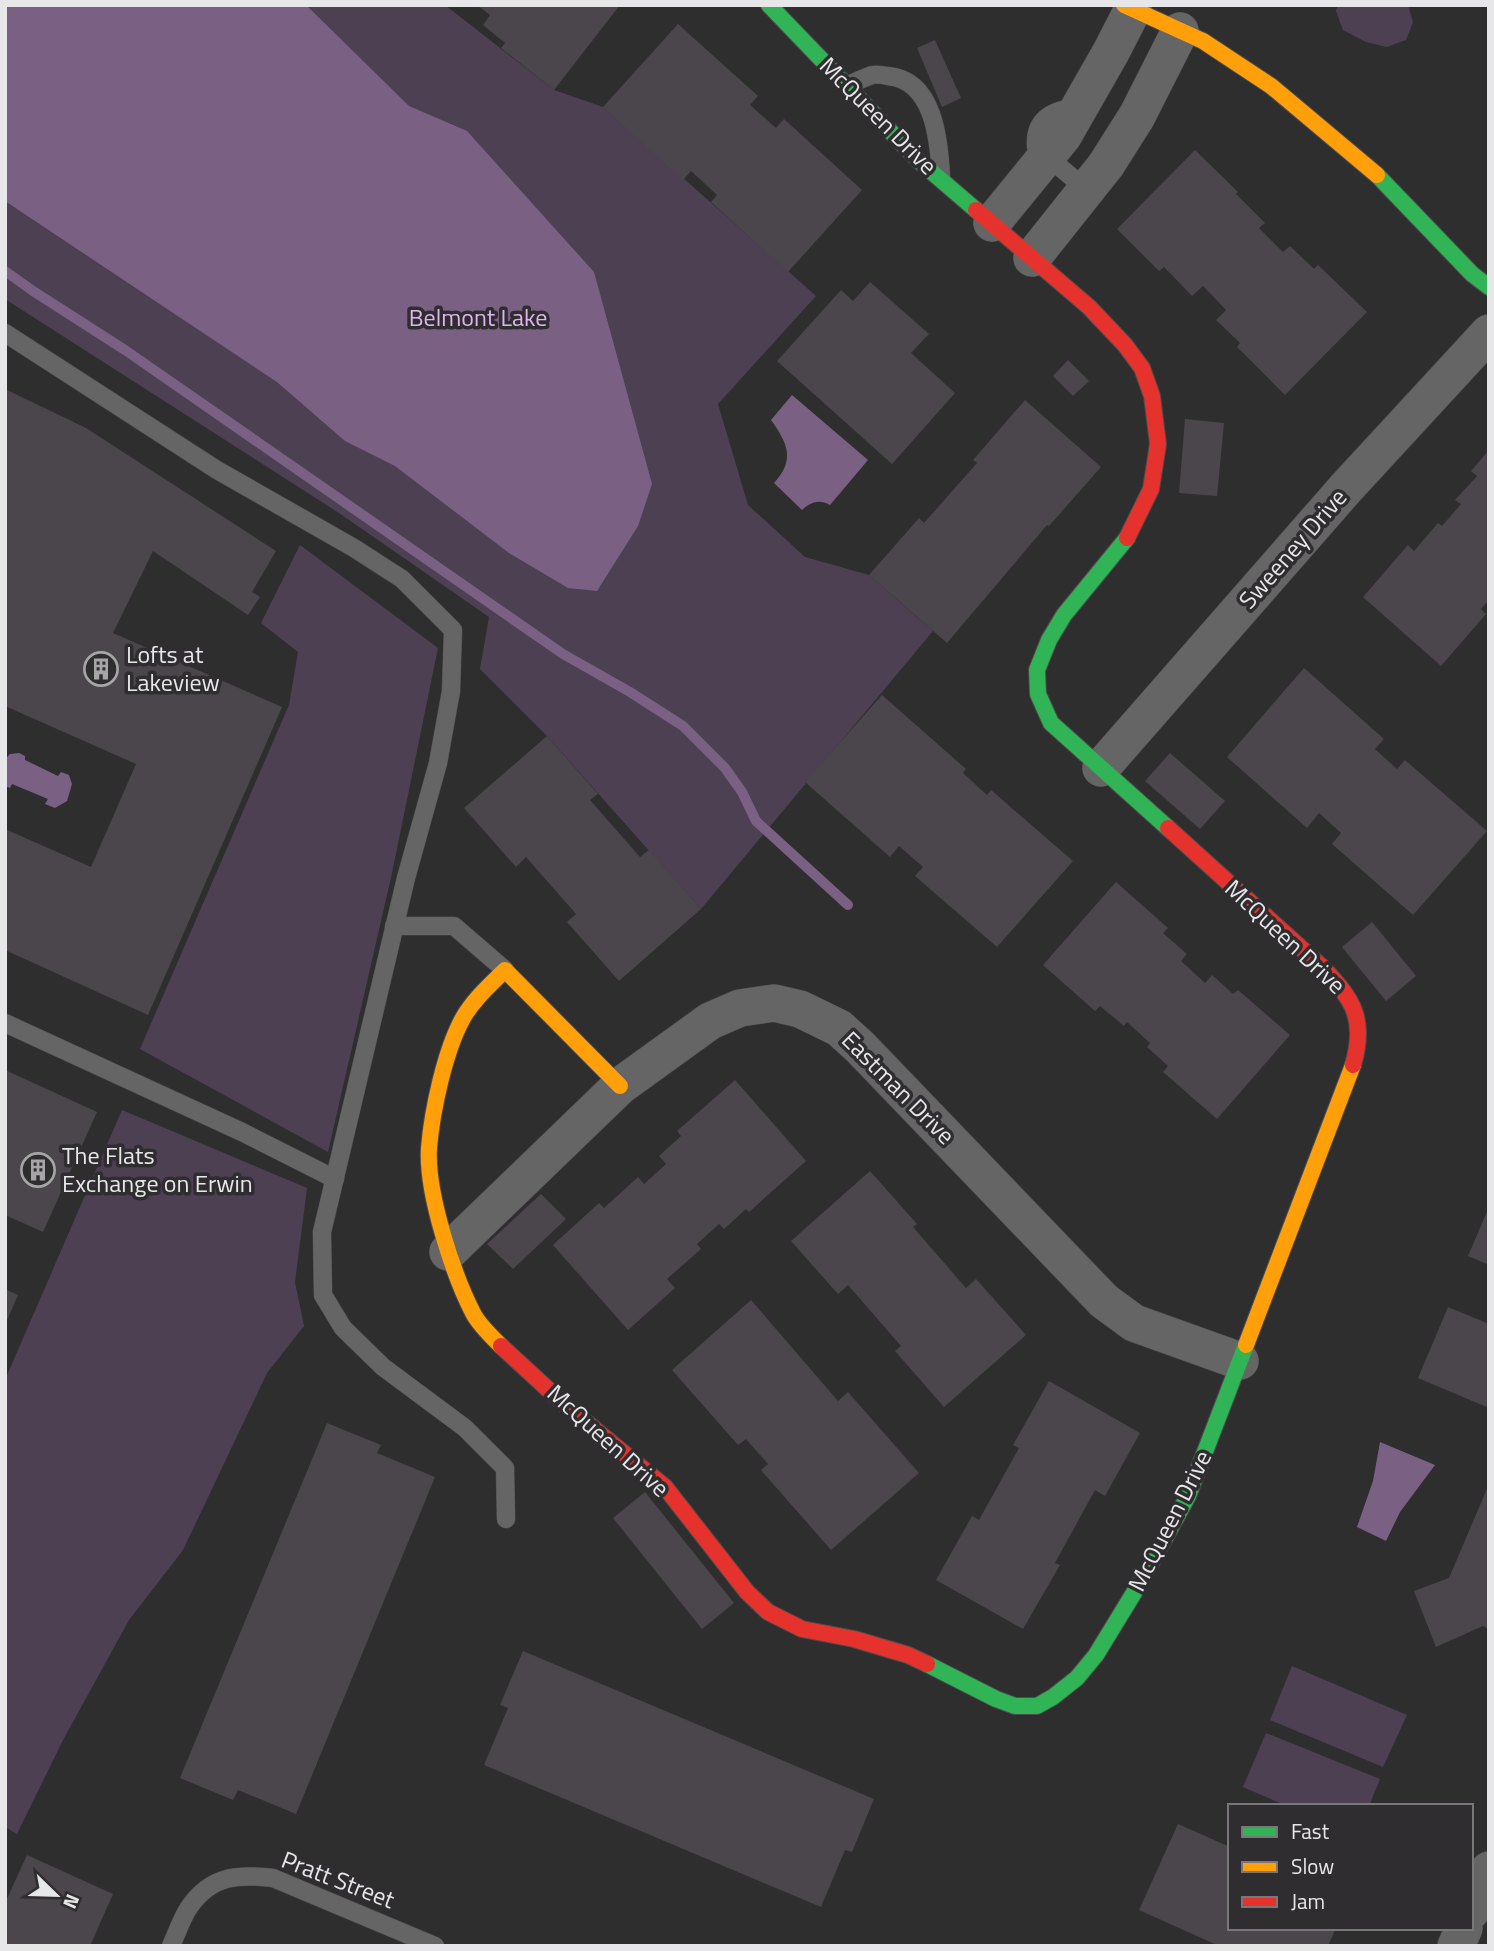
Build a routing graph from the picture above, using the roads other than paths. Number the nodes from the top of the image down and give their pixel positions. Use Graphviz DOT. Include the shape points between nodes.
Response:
graph roads {
  1 [pos="769,5"];
  2 [pos="1128,7"];
  3 [pos="1180,31"];
  4 [pos="847,86"];
  5 [pos="1046,158"];
  6 [pos="941,180"];
  7 [pos="1087,190"];
  8 [pos="992,223"];
  9 [pos="1031,258"];
  10 [pos="1489,287"];
  11 [pos="5,332"];
  12 [pos="1489,333"];
  13 [pos="1101,768"];
  14 [pos="394,926"];
  15 [pos="505,970"];
  16 [pos="5,1023"];
  17 [pos="620,1086"];
  18 [pos="335,1179"];
  19 [pos="449,1252"];
  20 [pos="1240,1361"];
  21 [pos="506,1519"];
  22 [pos="1489,1870"];
  23 [pos="1473,1906"];
  24 [pos="1463,1930"];
  25 [pos="171,1946"];
  26 [pos="435,1946"];
  27 [pos="1456,1946"];
  1 -- 4 [label="street, McQueen Drive"];
  2 -- 3 [label="street"];
  2 -- 5 [label="street" via="1081,106"];
  3 -- 7 [label="street" via="1138,116"];
  3 -- 10 [label="street" via="1230,57 1367,164"];
  4 -- 6 [label="street, McQueen Drive"];
  4 -- 6 [label="lane" via="874,74 896,76 915,86 936,134"];
  5 -- 7 [label="lane"];
  5 -- 8 [label="street"];
  6 -- 8 [label="street, McQueen Drive"];
  7 -- 9 [label="street"];
  8 -- 9 [label="street, McQueen Drive"];
  9 -- 13 [label="street, McQueen Drive" via="1125,345 1142,368 1152,396 1158,444 1151,489 1126,541 1064,615 1037,670 1038,694 1051,723"];
  11 -- 14 [label="lane" via="217,470 402,579 453,631 451,691 438,763"];
  12 -- 13 [label="street, Sweeney Drive" via="1346,488"];
  13 -- 20 [label="street, McQueen Drive" via="1323,968 1346,991 1360,1024 1353,1063"];
  14 -- 15 [label="lane" via="454,926"];
  14 -- 18 [label="lane"];
  15 -- 17 [label="street"];
  15 -- 19 [label="street, McQueen Drive" via="466,1013 442,1073 429,1149"];
  16 -- 18 [label="lane"];
  17 -- 19 [label="street, Eastman Drive"];
  17 -- 20 [label="street, Eastman Drive" via="710,1021 740,1008 774,1003 800,1009 839,1028 860,1047 1104,1301 1134,1323"];
  18 -- 21 [label="lane" via="322,1232 323,1295 343,1328 383,1367 465,1428 505,1468"];
  19 -- 20 [label="street, McQueen Drive" via="474,1316 495,1340 665,1487 768,1612 802,1629 908,1654 1015,1706 1037,1706 1054,1698 1096,1656 1188,1496"];
  22 -- 23 [label="street"];
  24 -- 27 [label="street"];
  25 -- 26 [label="lane, Pratt Street" via="190,1906 217,1880 250,1875 273,1878"];
}
